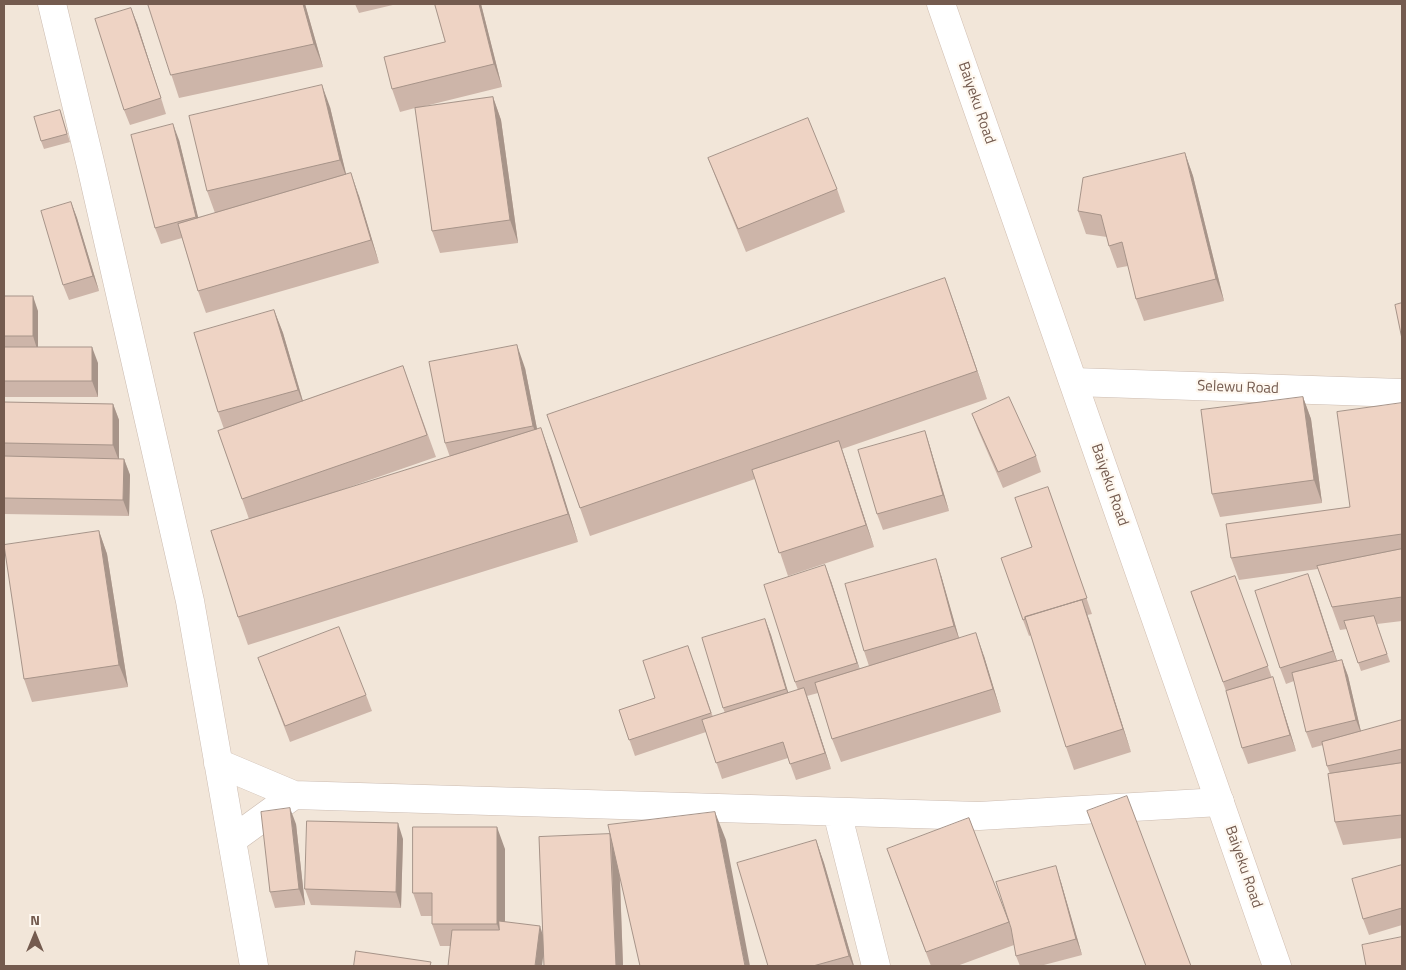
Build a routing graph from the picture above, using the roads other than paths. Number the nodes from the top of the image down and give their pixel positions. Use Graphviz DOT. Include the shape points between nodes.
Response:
graph roads {
  1 [pos="52,4"];
  2 [pos="941,4"];
  3 [pos="1074,382"];
  4 [pos="1402,393"];
  5 [pos="218,763"];
  6 [pos="294,794"];
  7 [pos="1220,802"];
  8 [pos="837,812"];
  9 [pos="232,840"];
  10 [pos="254,966"];
  11 [pos="876,966"];
  12 [pos="1277,966"];
  1 -- 5 [label="street" via="190,601"];
  2 -- 3 [label="street, Baiyeku Road"];
  3 -- 4 [label="street, Selewu Road"];
  3 -- 7 [label="street, Baiyeku Road"];
  5 -- 6 [label="street"];
  5 -- 9 [label="street"];
  6 -- 8 [label="street"];
  6 -- 9 [label="street"];
  7 -- 8 [label="street" via="979,816"];
  7 -- 12 [label="street, Baiyeku Road"];
  8 -- 11 [label="street"];
  9 -- 10 [label="street"];
}
